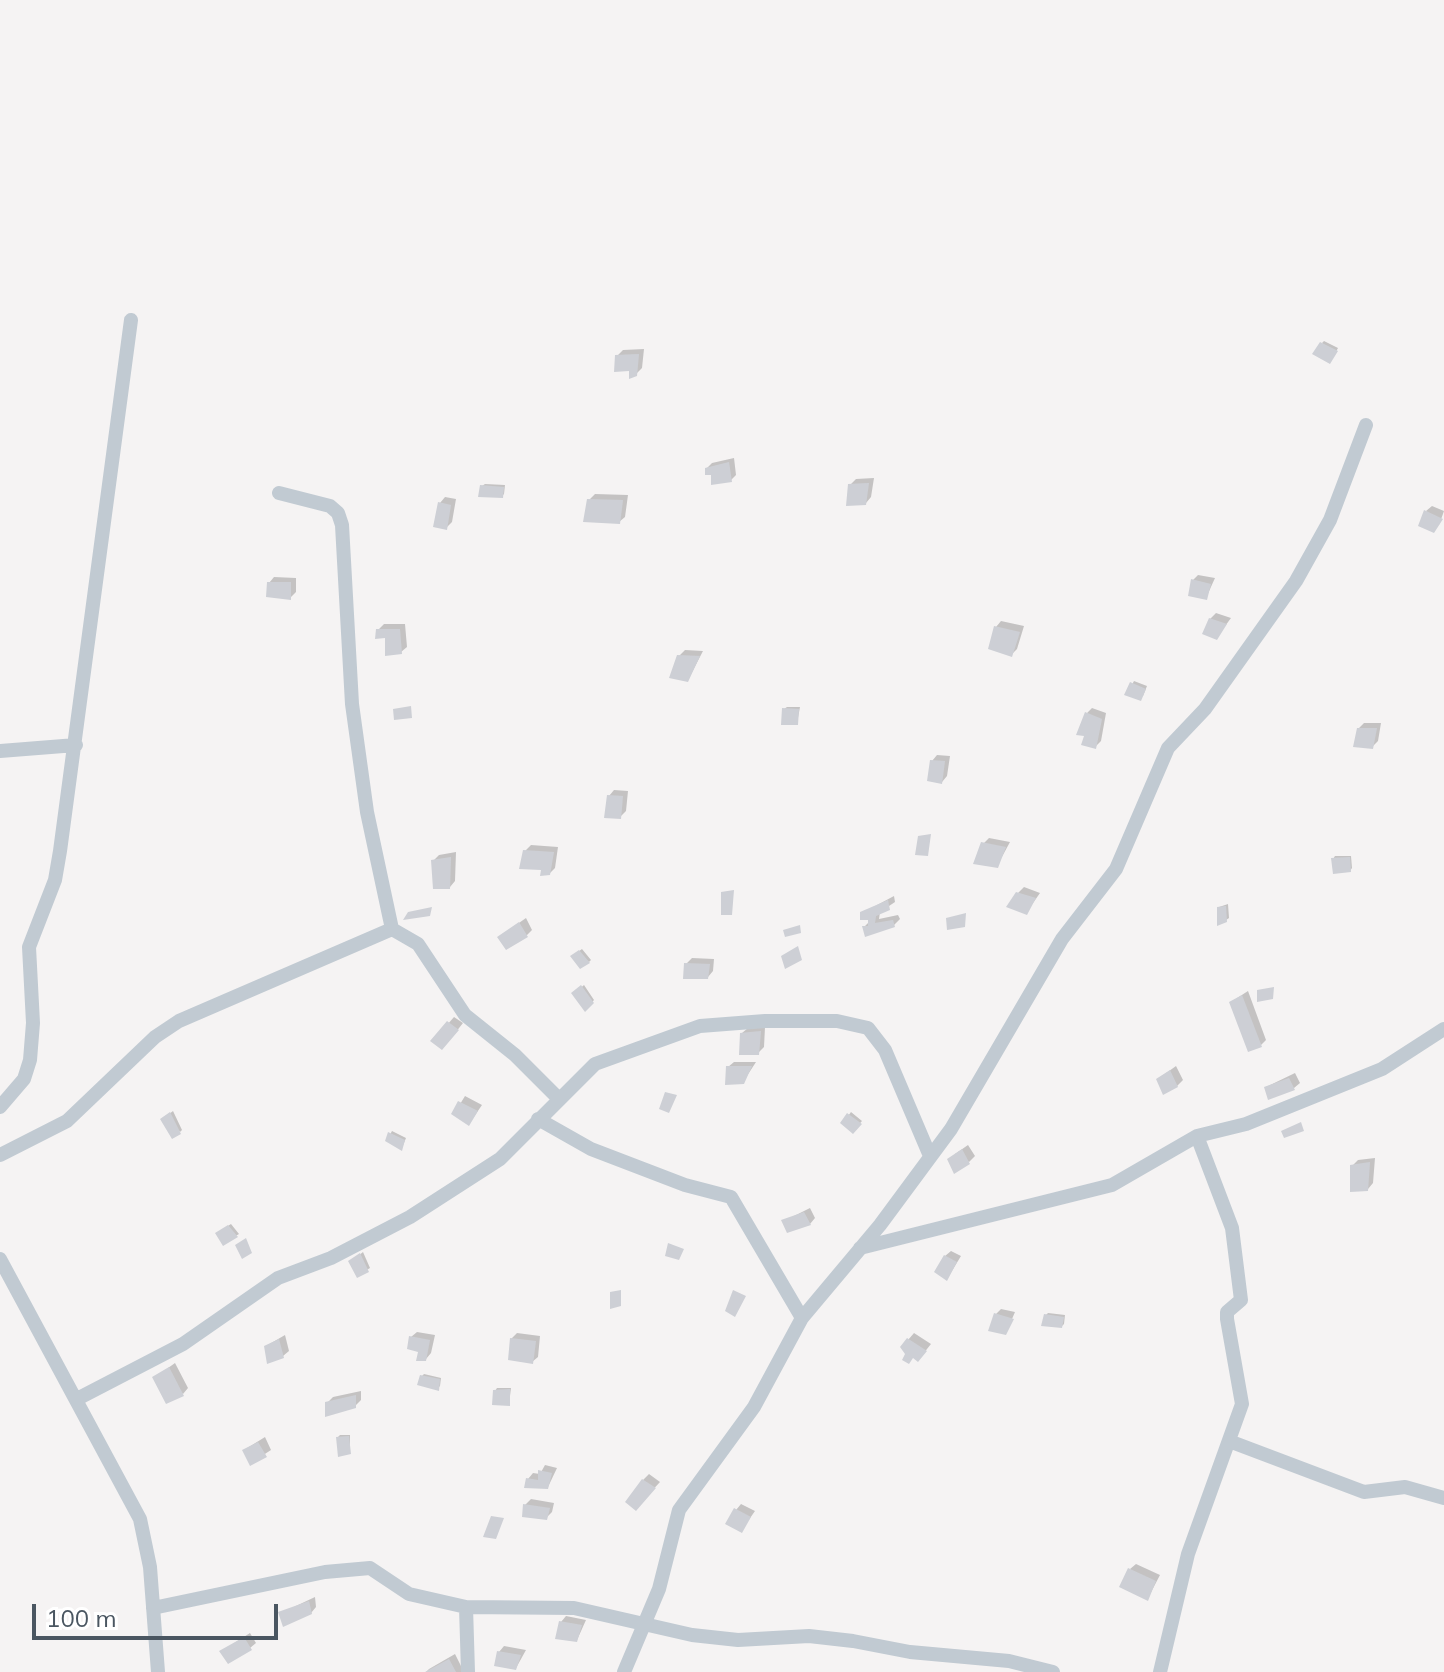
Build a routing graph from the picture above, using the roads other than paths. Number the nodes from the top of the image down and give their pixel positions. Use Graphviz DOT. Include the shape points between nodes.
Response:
graph roads {
  1 [pos="131,320"];
  2 [pos="1366,425"];
  3 [pos="279,493"];
  4 [pos="76,745"];
  5 [pos="0,751"];
  6 [pos="392,929"];
  7 [pos="1444,1029"];
  8 [pos="558,1098"];
  9 [pos="0,1107"];
  10 [pos="538,1119"];
  11 [pos="1197,1136"];
  12 [pos="0,1155"];
  13 [pos="930,1156"];
  14 [pos="860,1248"];
  15 [pos="0,1259"];
  16 [pos="802,1318"];
  17 [pos="77,1399"];
  18 [pos="1229,1441"];
  19 [pos="1444,1498"];
  20 [pos="466,1607"];
  21 [pos="153,1608"];
  22 [pos="642,1625"];
  23 [pos="158,1672"];
  24 [pos="468,1672"];
  25 [pos="624,1672"];
  26 [pos="1053,1672"];
  27 [pos="1160,1672"];
  1 -- 4 [label="street"];
  2 -- 13 [label="street" via="1330,520 1296,581 1205,709 1168,748 1116,869 1062,939 993,1061"];
  3 -- 6 [label="street" via="330,506 342,525 352,704 367,812"];
  4 -- 5 [label="street"];
  4 -- 9 [label="street" via="55,880 29,947 30,1060 24,1079"];
  6 -- 8 [label="street" via="418,944 465,1015"];
  6 -- 12 [label="street" via="179,1021 155,1037 67,1121"];
  7 -- 11 [label="street" via="1382,1069 1246,1124"];
  8 -- 10 [label="street"];
  8 -- 13 [label="street" via="595,1064 700,1026 858,1023 877,1036 885,1050"];
  10 -- 16 [label="street" via="591,1149 731,1197"];
  10 -- 17 [label="street" via="500,1159 410,1217 331,1258 278,1278 183,1344"];
  11 -- 14 [label="street" via="1112,1185"];
  11 -- 18 [label="street" via="1227,1208 1236,1250 1241,1300 1227,1312 1227,1319 1243,1394"];
  13 -- 14 [label="street"];
  14 -- 16 [label="street"];
  15 -- 17 [label="street"];
  16 -- 22 [label="street" via="754,1407 679,1510 659,1589"];
  17 -- 21 [label="street" via="140,1519"];
  18 -- 19 [label="street" via="1364,1492 1405,1487"];
  18 -- 27 [label="street" via="1188,1554"];
  20 -- 21 [label="street" via="409,1594 384,1574 355,1567"];
  20 -- 22 [label="street" via="574,1608"];
  20 -- 24 [label="street"];
  21 -- 23 [label="street"];
  22 -- 25 [label="street"];
  22 -- 26 [label="street" via="738,1640 809,1636 853,1641 1009,1661"];
}
